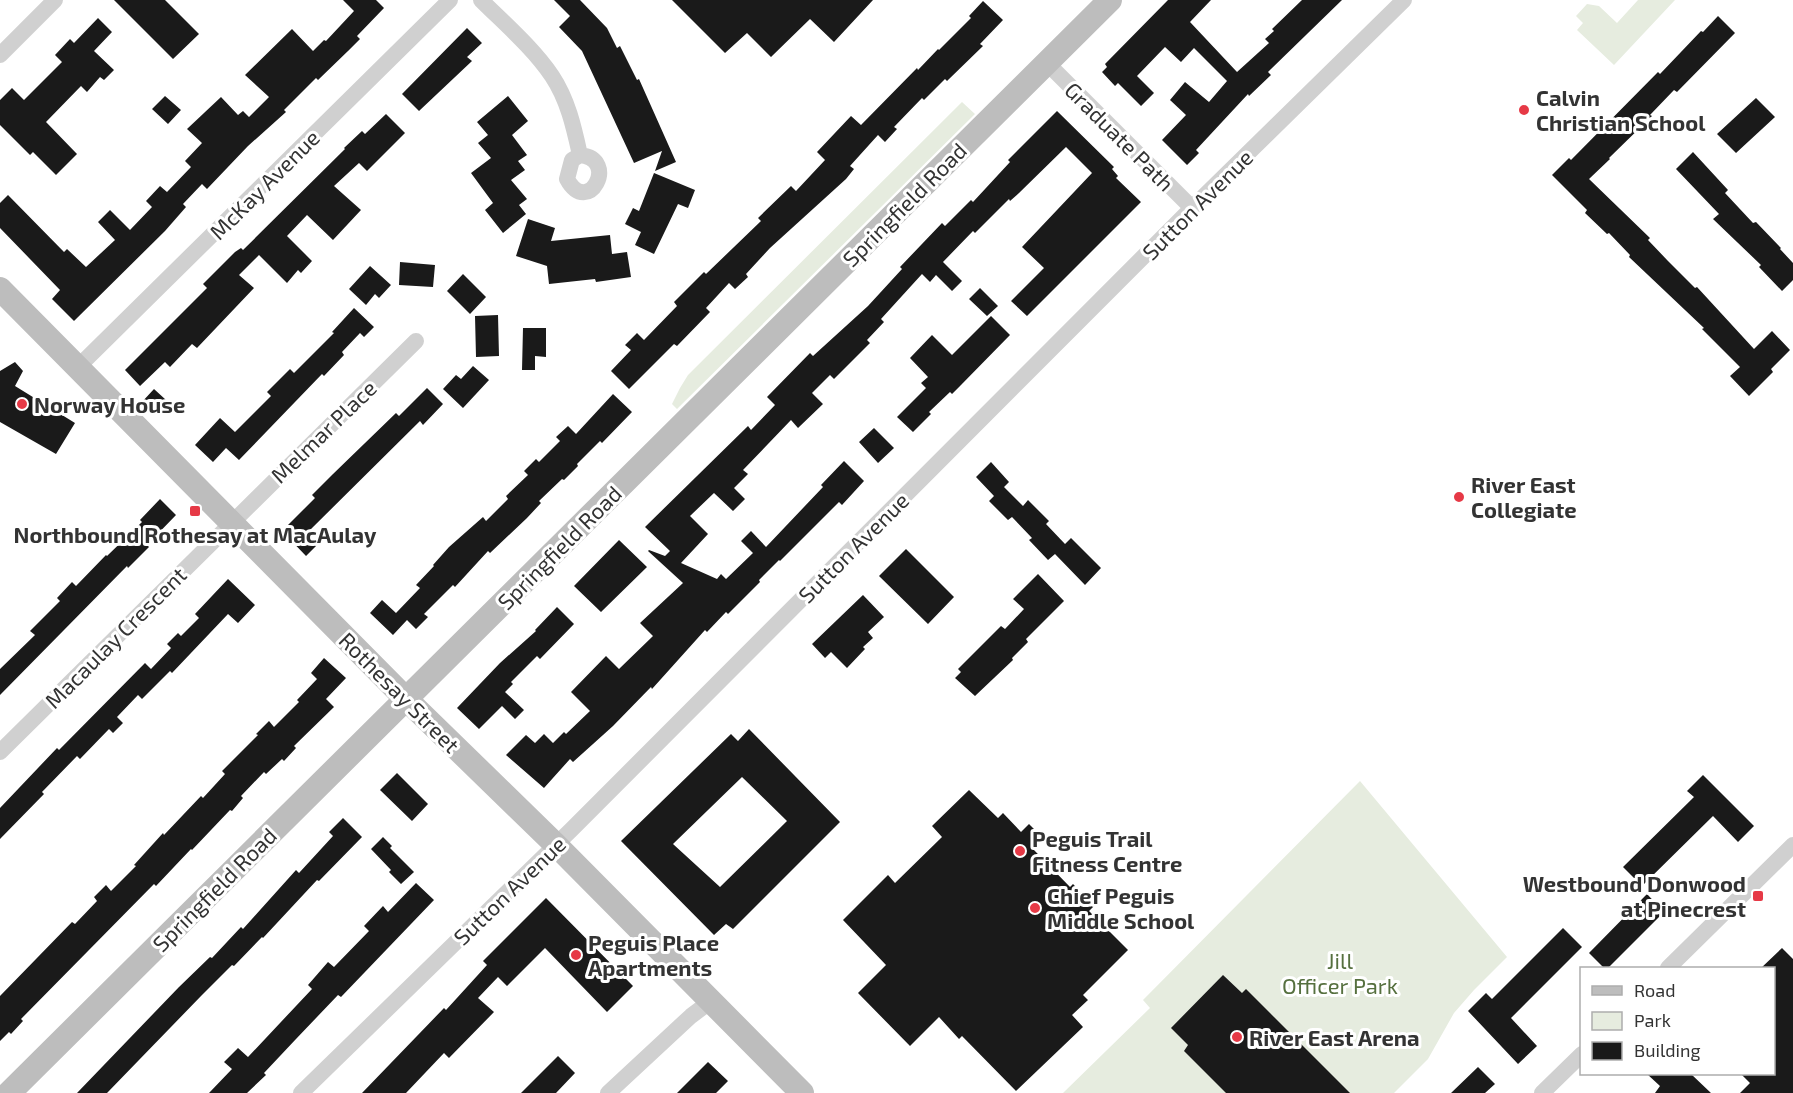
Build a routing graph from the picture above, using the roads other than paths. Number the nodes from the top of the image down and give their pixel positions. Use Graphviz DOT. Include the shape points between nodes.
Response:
graph roads {
  1 [pos="55,0"];
  2 [pos="450,0"];
  3 [pos="481,0"];
  4 [pos="1110,0"];
  5 [pos="1404,0"];
  6 [pos="0,55"];
  7 [pos="1047,63"];
  8 [pos="580,155"];
  9 [pos="1192,208"];
  10 [pos="0,289"];
  11 [pos="416,341"];
  12 [pos="77,368"];
  13 [pos="231,522"];
  14 [pos="406,699"];
  15 [pos="0,752"];
  16 [pos="555,844"];
  17 [pos="1793,845"];
  18 [pos="1670,967"];
  19 [pos="711,1001"];
  20 [pos="1580,1055"];
  21 [pos="9,1093"];
  22 [pos="302,1093"];
  23 [pos="608,1093"];
  24 [pos="802,1093"];
  25 [pos="1542,1093"];
  1 -- 6 [label="street"];
  2 -- 12 [label="street, McKay Avenue"];
  3 -- 8 [label="street" via="552,77 570,116"];
  4 -- 7 [label="street, Springfield Road"];
  5 -- 9 [label="street, Sutton Avenue"];
  7 -- 9 [label="street, Graduate Path"];
  7 -- 14 [label="street, Springfield Road"];
  9 -- 16 [label="street, Sutton Avenue"];
  10 -- 12 [label="street, Rothesay Street"];
  11 -- 13 [label="street, Melmar Place"];
  12 -- 13 [label="street, Rothesay Street"];
  13 -- 14 [label="street, Rothesay Street"];
  13 -- 15 [label="street, Macaulay Crescent"];
  14 -- 16 [label="street, Rothesay Street"];
  14 -- 21 [label="street, Springfield Road"];
  16 -- 19 [label="street, Rothesay Street"];
  16 -- 22 [label="street, Sutton Avenue"];
  17 -- 18 [label="street"];
  19 -- 23 [label="street"];
  19 -- 24 [label="street, Rothesay Street"];
  20 -- 25 [label="street"];
}
